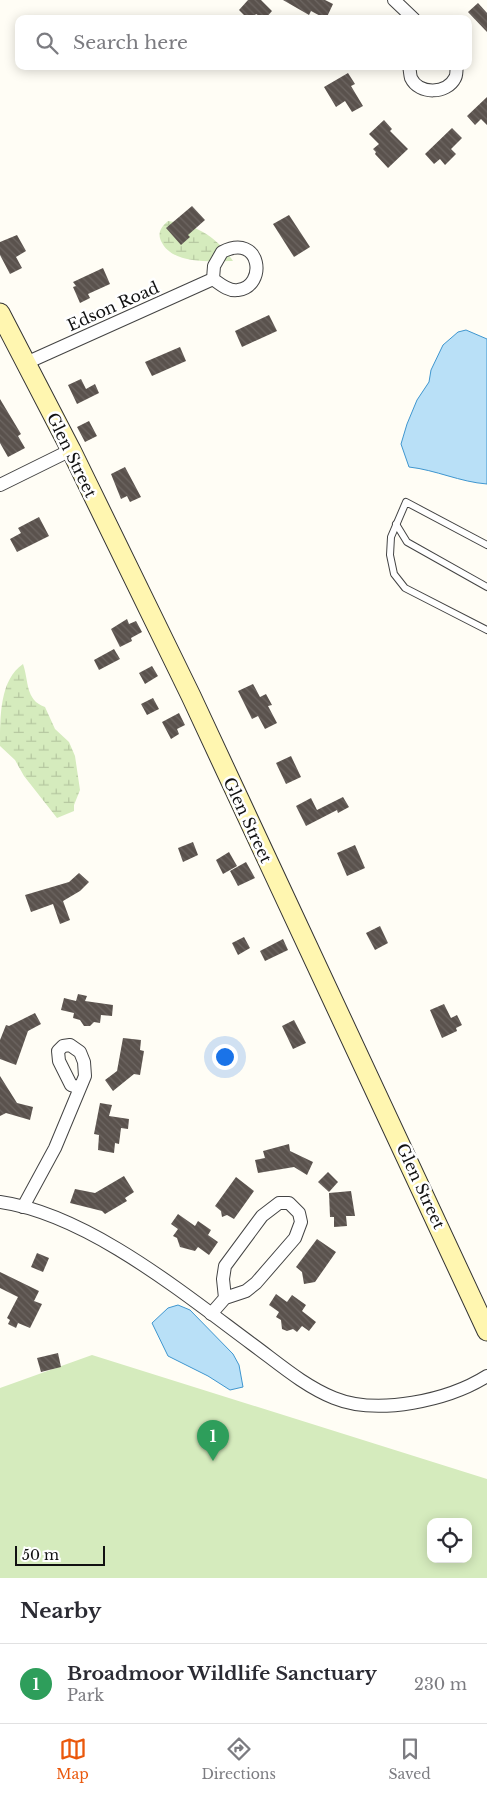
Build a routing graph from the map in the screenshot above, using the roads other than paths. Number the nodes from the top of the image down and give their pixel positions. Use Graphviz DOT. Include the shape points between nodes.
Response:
graph roads {
  1 [pos="394,0"];
  2 [pos="410,15"];
  3 [pos="410,70"];
  4 [pos="457,70"];
  5 [pos="214,279"];
  6 [pos="0,313"];
  7 [pos="26,363"];
  8 [pos="71,450"];
  9 [pos="0,485"];
  10 [pos="396,524"];
  11 [pos="487,545"];
  12 [pos="487,587"];
  13 [pos="487,630"];
  14 [pos="80,1088"];
  15 [pos="0,1202"];
  16 [pos="24,1207"];
  17 [pos="225,1298"];
  18 [pos="211,1314"];
  19 [pos="487,1331"];
  20 [pos="487,1376"];
  1 -- 2 [label="street"];
  3 -- 4 [label="street" via="411,78 420,87 432,91 446,89 456,78"];
  5 -- 7 [label="street, Edson Road"];
  6 -- 7 [label="street, Glen Street"];
  7 -- 8 [label="street, Glen Street"];
  8 -- 9 [label="street"];
  8 -- 19 [label="street, Glen Street" via="191,696"];
  10 -- 11 [label="lane" via="406,502"];
  10 -- 12 [label="lane" via="407,542"];
  10 -- 13 [label="lane" via="390,555 394,574 405,588"];
  14 -- 16 [label="street" via="55,1148"];
  15 -- 16 [label="street"];
  16 -- 18 [label="street" via="74,1226 131,1258"];
  17 -- 17 [label="street" via="246,1291 256,1283 295,1238 301,1222 299,1212 290,1203 279,1203 262,1216 225,1266 222,1279"];
  17 -- 18 [label="street"];
  18 -- 20 [label="street" via="308,1385 336,1399 371,1404 426,1401 451,1394"];
}
